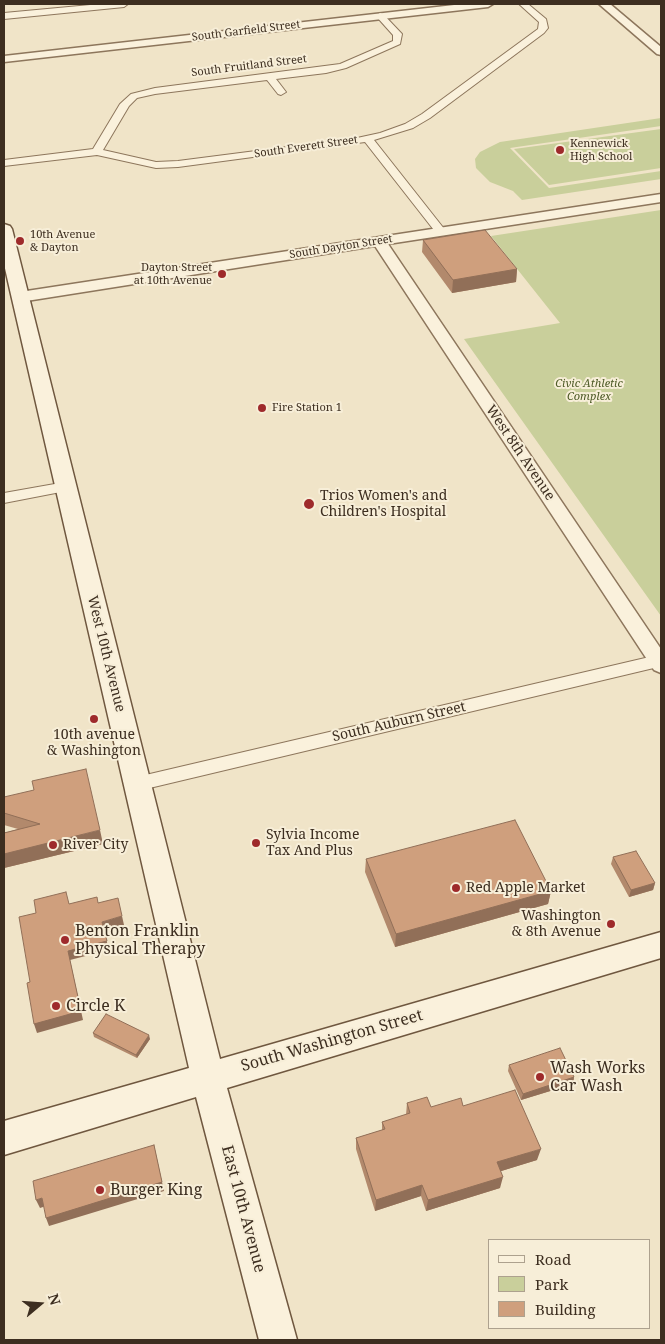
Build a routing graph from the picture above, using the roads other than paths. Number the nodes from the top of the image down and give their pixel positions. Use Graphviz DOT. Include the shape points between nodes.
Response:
graph roads {
  1 [pos="124,4"];
  2 [pos="488,4"];
  3 [pos="523,4"];
  4 [pos="604,4"];
  5 [pos="70,7"];
  6 [pos="4,16"];
  7 [pos="380,16"];
  8 [pos="661,52"];
  9 [pos="4,59"];
  10 [pos="270,77"];
  11 [pos="281,92"];
  12 [pos="368,139"];
  13 [pos="97,152"];
  14 [pos="4,163"];
  15 [pos="661,198"];
  16 [pos="4,229"];
  17 [pos="440,232"];
  18 [pos="379,241"];
  19 [pos="20,296"];
  20 [pos="66,487"];
  21 [pos="4,498"];
  22 [pos="660,662"];
  23 [pos="137,784"];
  24 [pos="661,945"];
  25 [pos="208,1078"];
  26 [pos="4,1138"];
  27 [pos="278,1340"];
  1 -- 5 [label="street"];
  2 -- 7 [label="street, South Garfield Street"];
  3 -- 12 [label="street, South Everett Street" via="543,21 544,28 540,32 418,121"];
  4 -- 8 [label="street"];
  5 -- 6 [label="street"];
  7 -- 9 [label="street, South Garfield Street"];
  7 -- 10 [label="street, South Fruitland Street" via="399,36 397,42 335,68"];
  10 -- 11 [label="street"];
  10 -- 13 [label="street, South Fruitland Street" via="134,96 125,104"];
  12 -- 13 [label="street, South Everett Street" via="178,164 150,164"];
  12 -- 17 [label="street"];
  13 -- 14 [label="street, South Everett Street"];
  15 -- 17 [label="street, South Dayton Street"];
  16 -- 19 [label="main road, West 10th Avenue"];
  17 -- 18 [label="street, South Dayton Street"];
  18 -- 19 [label="street, South Dayton Street"];
  18 -- 22 [label="street, West 8th Avenue"];
  19 -- 20 [label="main road, West 10th Avenue"];
  20 -- 21 [label="street"];
  20 -- 23 [label="main road, West 10th Avenue"];
  22 -- 23 [label="street, South Auburn Street"];
  23 -- 25 [label="main road, West 10th Avenue"];
  24 -- 25 [label="main road, South Washington Street"];
  25 -- 26 [label="main road, South Washington Street"];
  25 -- 27 [label="main road, East 10th Avenue"];
}
